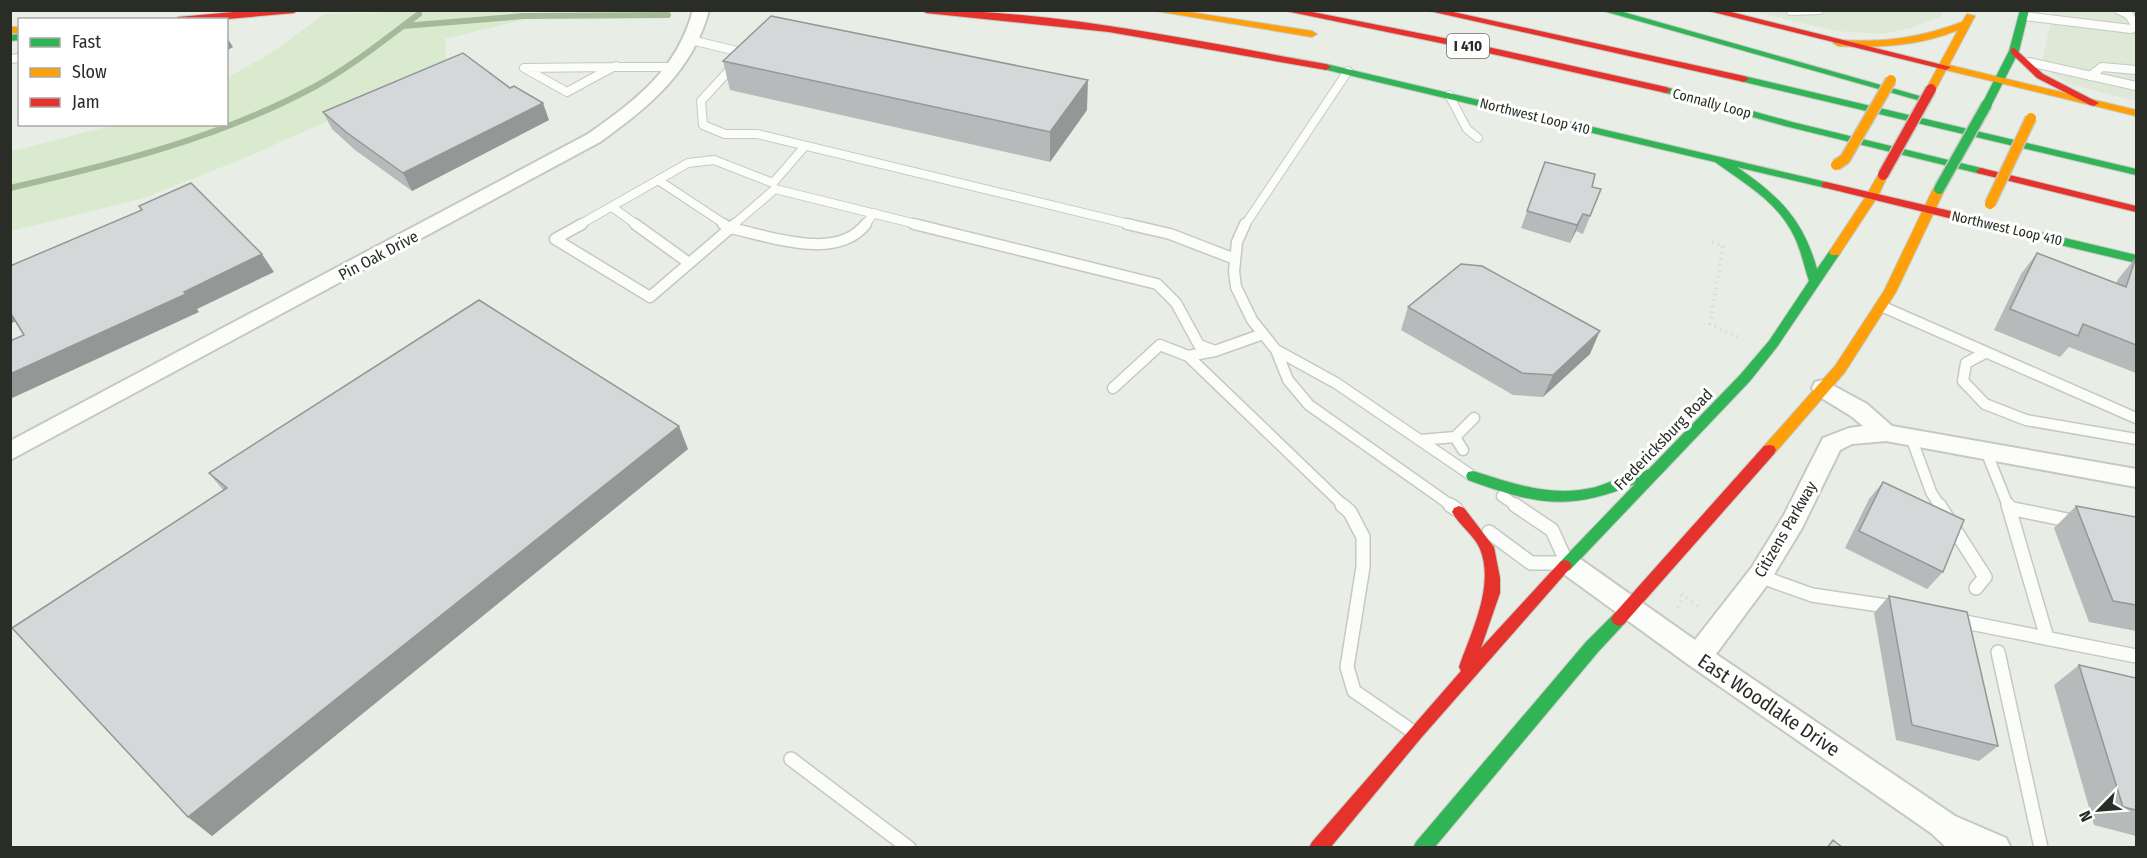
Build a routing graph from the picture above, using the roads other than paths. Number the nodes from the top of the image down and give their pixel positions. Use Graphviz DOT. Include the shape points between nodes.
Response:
graph roads {
  1 [pos="294,10"];
  2 [pos="700,10"];
  3 [pos="926,10"];
  4 [pos="1154,10"];
  5 [pos="1286,10"];
  6 [pos="1429,10"];
  7 [pos="1604,10"];
  8 [pos="1708,10"];
  9 [pos="1819,10"];
  10 [pos="1973,10"];
  11 [pos="2119,10"];
  12 [pos="1791,11"];
  13 [pos="2024,13"];
  14 [pos="192,18"];
  15 [pos="1965,24"];
  16 [pos="1784,29"];
  17 [pos="1320,36"];
  18 [pos="691,40"];
  19 [pos="1838,43"];
  20 [pos="2018,56"];
  21 [pos="616,66"];
  22 [pos="674,68"];
  23 [pos="1943,68"];
  24 [pos="2136,70"];
  25 [pos="1348,71"];
  26 [pos="1540,76"];
  27 [pos="2090,76"];
  28 [pos="2000,82"];
  29 [pos="2136,86"];
  30 [pos="1449,95"];
  31 [pos="1942,104"];
  32 [pos="2094,104"];
  33 [pos="2109,107"];
  34 [pos="2062,109"];
  35 [pos="1964,110"];
  36 [pos="2136,113"];
  37 [pos="2038,115"];
  38 [pos="1789,124"];
  39 [pos="2043,132"];
  40 [pos="1478,138"];
  41 [pos="805,146"];
  42 [pos="1719,160"];
  43 [pos="2136,172"];
  44 [pos="1783,175"];
  45 [pos="658,180"];
  46 [pos="774,186"];
  47 [pos="1872,196"];
  48 [pos="612,207"];
  49 [pos="2136,209"];
  50 [pos="1929,210"];
  51 [pos="874,213"];
  52 [pos="730,228"];
  53 [pos="2040,235"];
  54 [pos="1235,258"];
  55 [pos="2136,259"];
  56 [pos="689,263"];
  57 [pos="1815,280"];
  58 [pos="1881,306"];
  59 [pos="1263,334"];
  60 [pos="1276,350"];
  61 [pos="1215,351"];
  62 [pos="1985,353"];
  63 [pos="1188,356"];
  64 [pos="1113,388"];
  65 [pos="1823,388"];
  66 [pos="1474,418"];
  67 [pos="2136,418"];
  68 [pos="1886,433"];
  69 [pos="1455,436"];
  70 [pos="1911,437"];
  71 [pos="2136,439"];
  72 [pos="1420,440"];
  73 [pos="1463,450"];
  74 [pos="1986,451"];
  75 [pos="10,452"];
  76 [pos="1657,469"];
  77 [pos="1473,476"];
  78 [pos="2136,478"];
  79 [pos="2009,508"];
  80 [pos="1459,512"];
  81 [pos="2090,524"];
  82 [pos="1567,563"];
  83 [pos="1759,576"];
  84 [pos="1976,588"];
  85 [pos="1629,609"];
  86 [pos="1901,609"];
  87 [pos="1946,618"];
  88 [pos="2047,638"];
  89 [pos="1998,652"];
  90 [pos="2136,656"];
  91 [pos="1698,657"];
  92 [pos="1464,678"];
  93 [pos="1415,733"];
  94 [pos="791,759"];
  95 [pos="1941,823"];
  96 [pos="909,848"];
  97 [pos="1318,848"];
  98 [pos="1422,848"];
  99 [pos="1970,848"];
  100 [pos="1996,848"];
  101 [pos="2041,848"];
  1 -- 14 [label="main road"];
  2 -- 18 [label="street, Pin Oak Drive"];
  3 -- 25 [label="main road, Northwest Loop 410" via="1109,29"];
  4 -- 17 [label="main road"];
  5 -- 38 [label="main road, Connally Loop / I 410" via="1616,79"];
  6 -- 43 [label="main road, Connally Loop / I 410" via="1681,64"];
  7 -- 31 [label="main road"];
  8 -- 16 [label="main road"];
  9 -- 12 [label="lane"];
  10 -- 15 [label="main road, Fredericksburg Road"];
  11 -- 13 [label="lane" via="2136,26 2131,29"];
  12 -- 16 [label="lane"];
  13 -- 20 [label="main road"];
  15 -- 19 [label="main road" via="1898,46"];
  15 -- 23 [label="main road, Fredericksburg Road"];
  16 -- 19 [label="main road"];
  18 -- 22 [label="street, Pin Oak Drive"];
  18 -- 41 [label="lane" via="746,52 701,101 703,125 725,134 756,134"];
  19 -- 23 [label="main road"];
  19 -- 44 [label="main road, bridge" via="1883,67 1891,80 1845,159 1819,171"];
  20 -- 27 [label="lane"];
  20 -- 28 [label="main road"];
  20 -- 32 [label="main road" via="2043,78"];
  21 -- 21 [label="lane" via="593,67 524,68 567,92"];
  21 -- 22 [label="lane"];
  22 -- 75 [label="street, Pin Oak Drive" via="621,119 563,156"];
  23 -- 28 [label="main road"];
  23 -- 47 [label="main road, Fredericksburg Road, bridge"];
  24 -- 27 [label="lane" via="2102,67"];
  25 -- 30 [label="main road, Northwest Loop 410"];
  25 -- 54 [label="lane" via="1246,222 1236,242"];
  26 -- 38 [label="main road"];
  27 -- 29 [label="lane"];
  28 -- 32 [label="main road"];
  28 -- 50 [label="main road, bridge"];
  30 -- 40 [label="lane" via="1467,129"];
  30 -- 42 [label="main road, Northwest Loop 410"];
  32 -- 33 [label="main road"];
  33 -- 34 [label="main road"];
  33 -- 36 [label="main road"];
  35 -- 39 [label="main road"];
  37 -- 53 [label="main road, bridge" via="1990,204 1996,214"];
  38 -- 49 [label="main road, Connally Loop / I 410"];
  41 -- 46 [label="lane"];
  41 -- 54 [label="lane" via="1170,234"];
  42 -- 44 [label="main road, Northwest Loop 410"];
  42 -- 57 [label="main road" via="1769,195 1786,214 1796,228"];
  44 -- 47 [label="main road, Northwest Loop 410"];
  45 -- 46 [label="lane" via="688,163 714,160"];
  45 -- 48 [label="lane"];
  45 -- 52 [label="lane"];
  46 -- 51 [label="lane"];
  46 -- 52 [label="lane"];
  47 -- 50 [label="main road, Northwest Loop 410"];
  47 -- 57 [label="main road, Fredericksburg Road"];
  48 -- 56 [label="lane"];
  48 -- 56 [label="lane" via="555,238 650,297"];
  50 -- 53 [label="main road, Northwest Loop 410"];
  50 -- 58 [label="main road"];
  51 -- 52 [label="lane" via="860,231 818,246"];
  51 -- 61 [label="lane" via="1157,284 1176,303 1199,345"];
  52 -- 56 [label="lane"];
  53 -- 55 [label="main road, Northwest Loop 410"];
  54 -- 59 [label="lane" via="1236,287"];
  57 -- 76 [label="main road, Fredericksburg Road" via="1773,344 1745,378"];
  58 -- 62 [label="lane"];
  58 -- 65 [label="main road"];
  59 -- 60 [label="lane"];
  59 -- 61 [label="lane"];
  60 -- 72 [label="lane" via="1336,383"];
  60 -- 80 [label="lane" via="1288,380 1309,405"];
  61 -- 63 [label="lane"];
  62 -- 67 [label="lane"];
  62 -- 71 [label="lane" via="1966,363 1963,381 1985,404 2026,420"];
  63 -- 64 [label="lane" via="1160,345"];
  63 -- 93 [label="lane" via="1350,512 1363,537 1363,567 1347,667 1354,691"];
  65 -- 68 [label="street" via="1859,410"];
  65 -- 85 [label="main road"];
  66 -- 69 [label="lane"];
  68 -- 70 [label="street, Citizens Parkway"];
  68 -- 83 [label="street, Citizens Parkway" via="1849,436 1831,444 1793,521"];
  69 -- 72 [label="lane"];
  69 -- 73 [label="lane"];
  70 -- 74 [label="street, Citizens Parkway"];
  70 -- 84 [label="lane" via="1931,492 1985,577"];
  72 -- 77 [label="lane"];
  74 -- 78 [label="street, Citizens Parkway"];
  74 -- 79 [label="lane"];
  76 -- 77 [label="main road" via="1602,492 1566,499 1515,492"];
  76 -- 82 [label="main road, Fredericksburg Road"];
  77 -- 82 [label="lane" via="1552,530"];
  79 -- 81 [label="lane"];
  79 -- 88 [label="lane"];
  80 -- 82 [label="lane" via="1531,563"];
  80 -- 92 [label="main road" via="1487,547 1492,578 1492,592"];
  82 -- 85 [label="street, East Woodlake Drive"];
  82 -- 92 [label="main road, Fredericksburg Road"];
  83 -- 86 [label="lane" via="1812,595"];
  83 -- 91 [label="street, Citizens Parkway"];
  85 -- 91 [label="street, East Woodlake Drive"];
  85 -- 98 [label="main road" via="1592,647"];
  87 -- 88 [label="lane"];
  88 -- 90 [label="lane"];
  89 -- 101 [label="lane"];
  91 -- 95 [label="street, East Woodlake Drive"];
  92 -- 93 [label="main road, Fredericksburg Road"];
  93 -- 97 [label="main road, Fredericksburg Road"];
  94 -- 96 [label="lane"];
  95 -- 99 [label="street, East Woodlake Drive"];
  95 -- 100 [label="street"];
}
